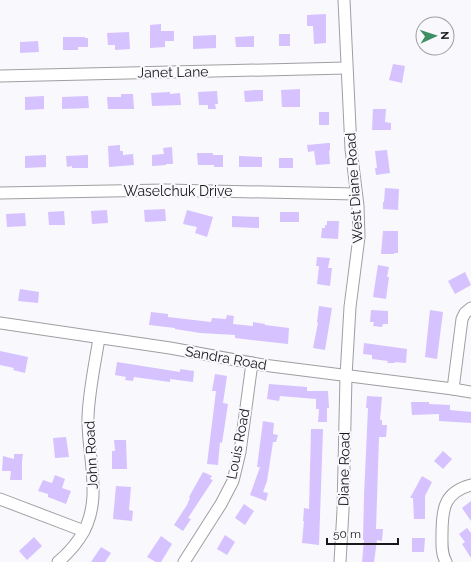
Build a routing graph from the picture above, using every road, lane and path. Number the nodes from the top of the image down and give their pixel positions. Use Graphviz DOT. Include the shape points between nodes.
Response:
graph roads {
  1 [pos="344,0"];
  2 [pos="346,68"];
  3 [pos="0,76"];
  4 [pos="0,193"];
  5 [pos="356,194"];
  6 [pos="471,308"];
  7 [pos="0,323"];
  8 [pos="99,338"];
  9 [pos="252,363"];
  10 [pos="346,376"];
  11 [pos="453,390"];
  12 [pos="471,392"];
  13 [pos="471,485"];
  14 [pos="0,499"];
  15 [pos="84,531"];
  16 [pos="58,562"];
  17 [pos="184,562"];
  18 [pos="340,562"];
  19 [pos="446,562"];
  1 -- 2 [label="street, West Diane Road"];
  2 -- 3 [label="street, Janet Lane"];
  2 -- 5 [label="street, West Diane Road"];
  4 -- 5 [label="street, Waselchuk Drive" via="172,190"];
  5 -- 10 [label="street, West Diane Road" via="359,236 350,307"];
  6 -- 11 [label="street" via="462,318"];
  7 -- 8 [label="street, Sandra Road"];
  8 -- 9 [label="street, Sandra Road"];
  8 -- 15 [label="street, John Road" via="88,416 93,502 90,519"];
  9 -- 10 [label="street, Sandra Road"];
  9 -- 17 [label="street, Louis Road" via="242,438 233,481"];
  10 -- 11 [label="street, Sandra Road"];
  10 -- 18 [label="street, Diane Road"];
  11 -- 12 [label="street, Sandra Road"];
  13 -- 19 [label="street" via="455,491 445,504 442,547"];
  14 -- 15 [label="street"];
  15 -- 16 [label="street, John Road"];
}
